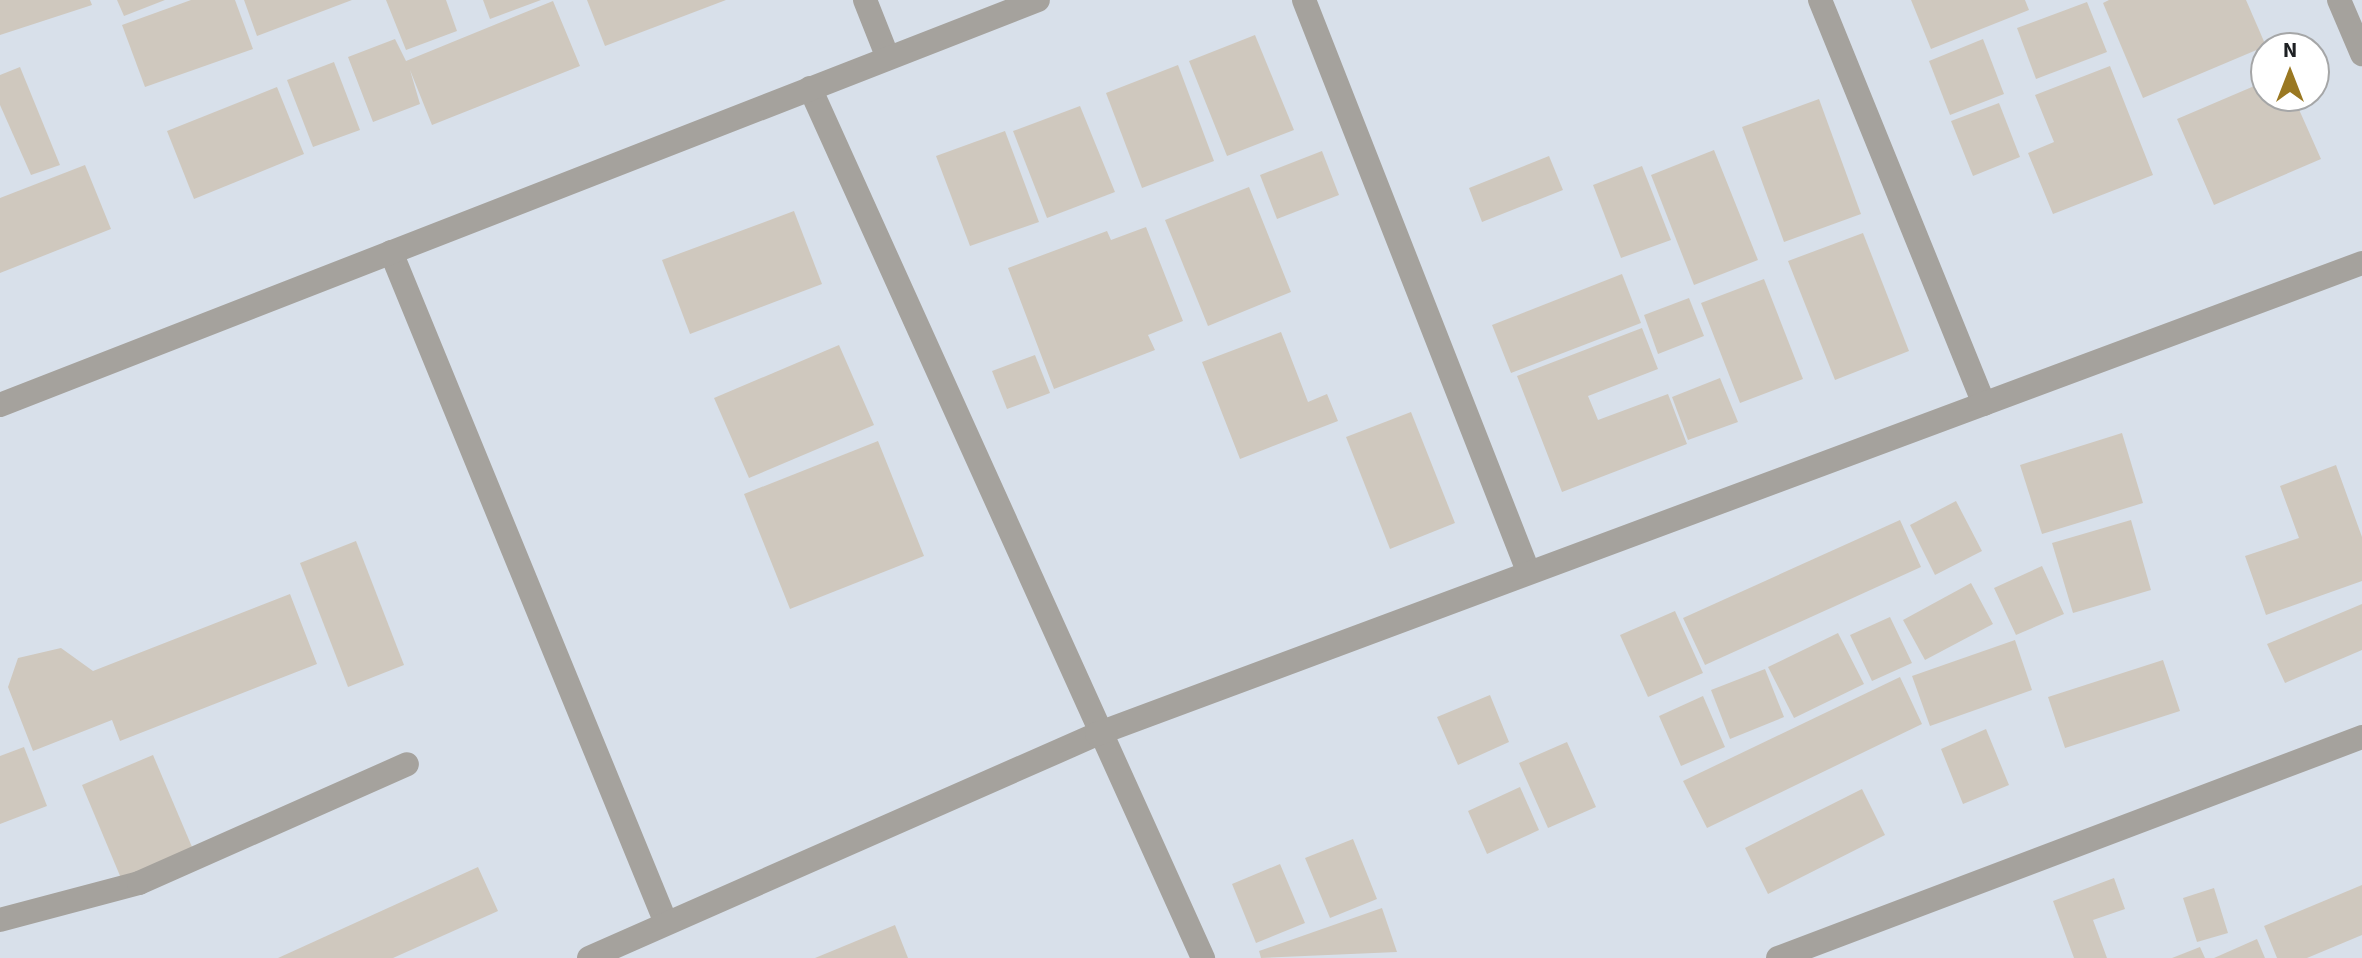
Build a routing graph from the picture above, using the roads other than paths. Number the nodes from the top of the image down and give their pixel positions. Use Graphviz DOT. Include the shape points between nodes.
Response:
graph roads {
  1 [pos="865,0"];
  2 [pos="1038,0"];
  3 [pos="1304,0"];
  4 [pos="1820,0"];
  5 [pos="2339,0"];
  6 [pos="2362,54"];
  7 [pos="888,58"];
  8 [pos="810,88"];
  9 [pos="391,252"];
  10 [pos="2362,263"];
  11 [pos="1984,404"];
  12 [pos="0,405"];
  13 [pos="1528,571"];
  14 [pos="1097,734"];
  15 [pos="2362,737"];
  16 [pos="407,764"];
  17 [pos="0,920"];
  18 [pos="666,923"];
  19 [pos="589,958"];
  20 [pos="1203,958"];
  21 [pos="1778,958"];
  1 -- 7 [label="street"];
  2 -- 7 [label="street"];
  3 -- 13 [label="street"];
  4 -- 11 [label="street"];
  5 -- 6 [label="street"];
  7 -- 8 [label="street"];
  8 -- 9 [label="street"];
  8 -- 14 [label="street"];
  9 -- 12 [label="street"];
  9 -- 18 [label="street"];
  10 -- 11 [label="street"];
  11 -- 13 [label="street"];
  13 -- 14 [label="street"];
  14 -- 18 [label="street"];
  14 -- 20 [label="street"];
  15 -- 21 [label="street"];
  16 -- 17 [label="street" via="139,883"];
  18 -- 19 [label="street"];
}
